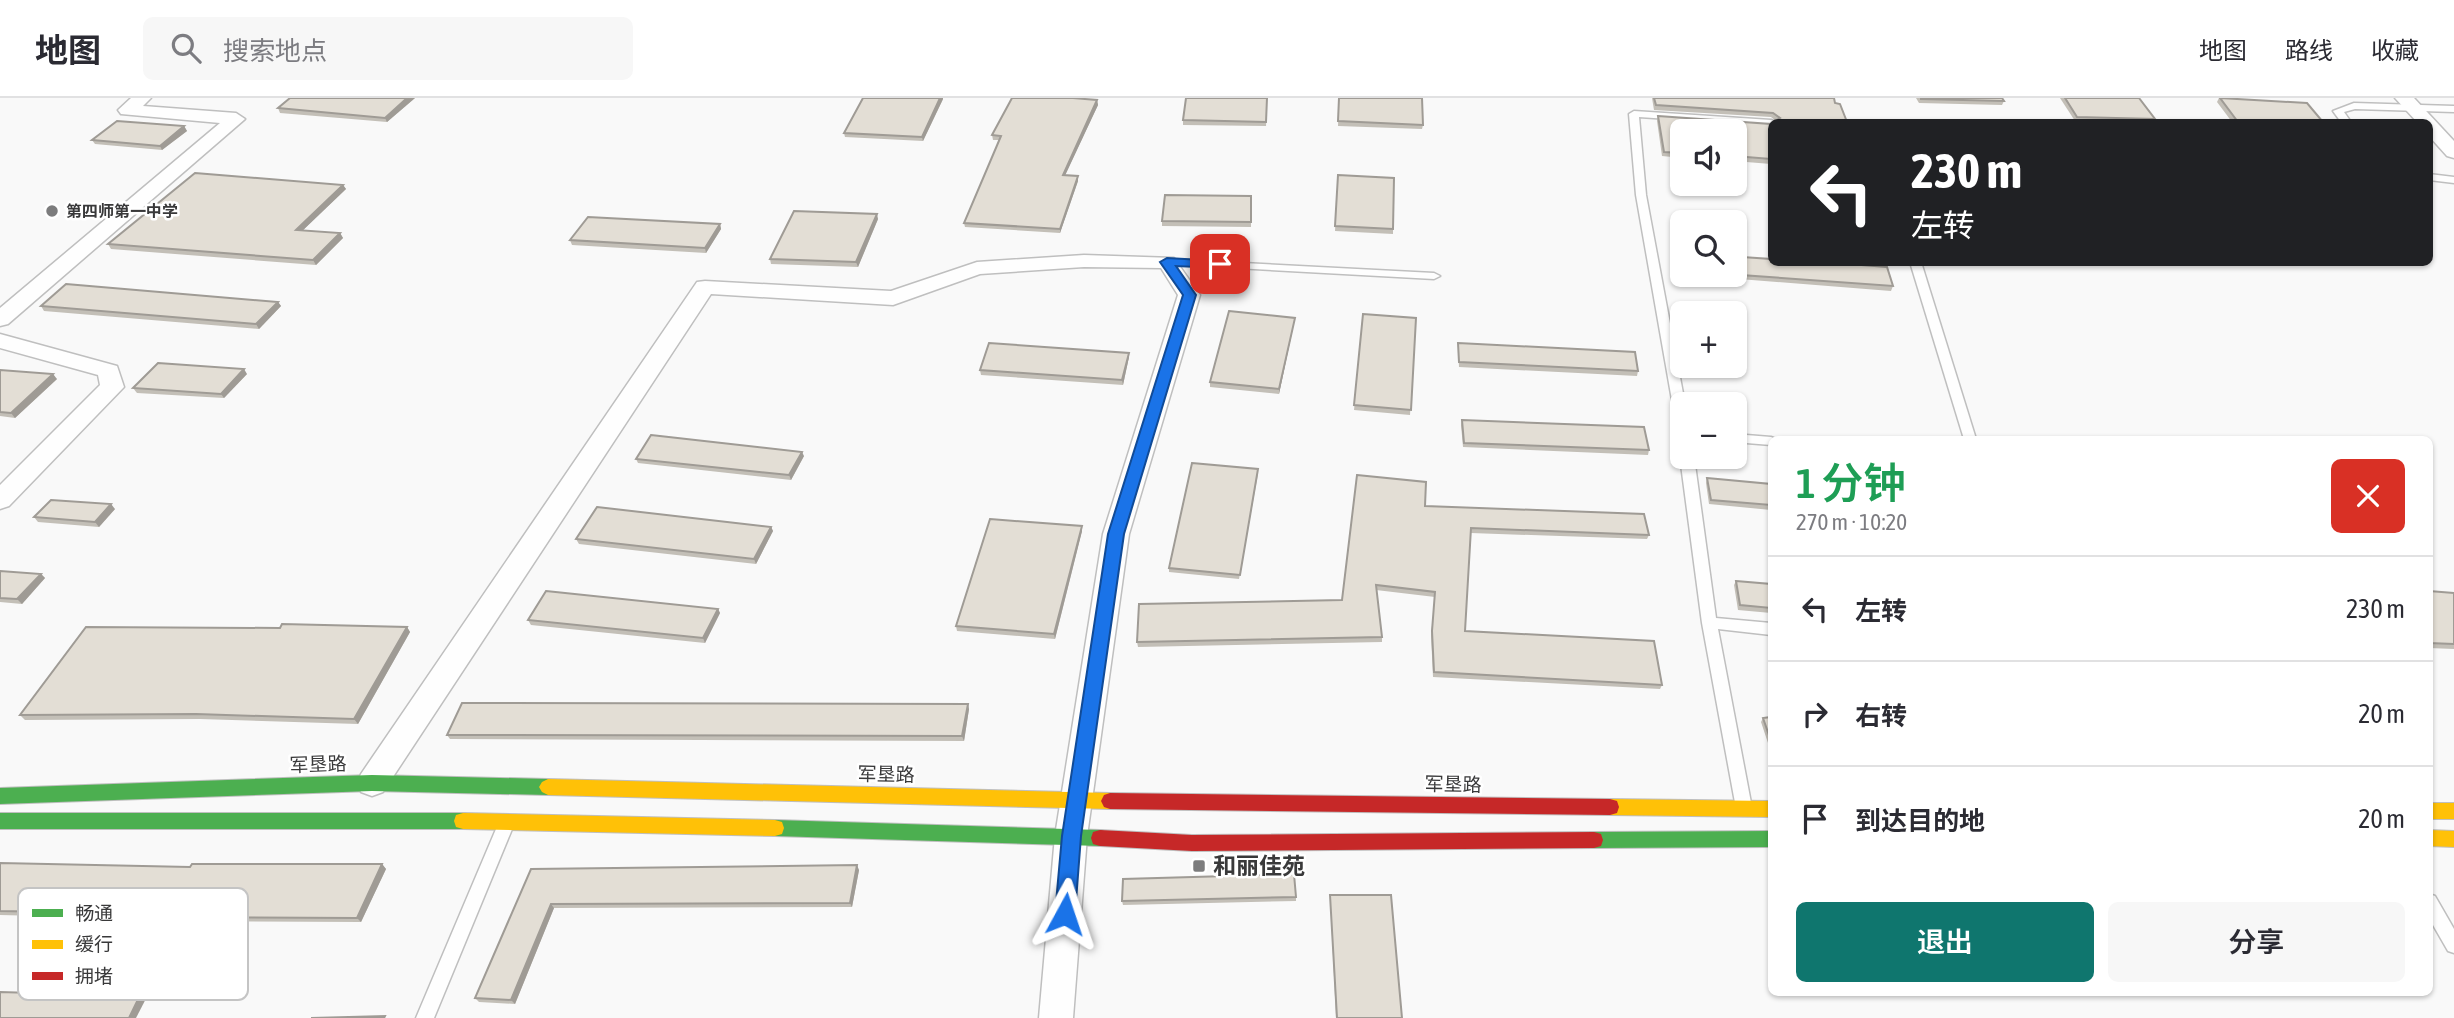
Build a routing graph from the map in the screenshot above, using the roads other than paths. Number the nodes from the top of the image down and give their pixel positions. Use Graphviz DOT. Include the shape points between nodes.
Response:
graph roads {
  1 [pos="142,98"];
  2 [pos="2409,103"];
  3 [pos="2454,109"];
  4 [pos="2344,119"];
  5 [pos="2423,119"];
  6 [pos="1768,123"];
  7 [pos="2433,129"];
  8 [pos="2454,152"];
  9 [pos="2433,177"];
  10 [pos="2454,180"];
  11 [pos="1167,262"];
  12 [pos="1916,266"];
  13 [pos="1434,276"];
  14 [pos="0,319"];
  15 [pos="0,341"];
  16 [pos="1676,392"];
  17 [pos="1969,436"];
  18 [pos="1747,439"];
  19 [pos="1768,441"];
  20 [pos="1689,469"];
  21 [pos="0,500"];
  22 [pos="1709,623"];
  23 [pos="1768,629"];
  24 [pos="372,783"];
  25 [pos="0,796"];
  26 [pos="1077,801"];
  27 [pos="1744,809"];
  28 [pos="1768,809"];
  29 [pos="2433,811"];
  30 [pos="2454,811"];
  31 [pos="0,821"];
  32 [pos="507,821"];
  33 [pos="1071,836"];
  34 [pos="2433,838"];
  35 [pos="1763,839"];
  36 [pos="2454,839"];
  37 [pos="2433,909"];
  38 [pos="2454,945"];
  39 [pos="425,1018"];
  40 [pos="1056,1018"];
  1 -- 14 [label="street" via="127,110 236,119"];
  2 -- 3 [label="lane"];
  2 -- 4 [label="lane" via="2354,106 2338,111"];
  2 -- 5 [label="street"];
  6 -- 16 [label="lane" via="1633,114 1641,195"];
  7 -- 8 [label="street"];
  9 -- 10 [label="lane"];
  11 -- 13 [label="lane"];
  11 -- 24 [label="street" via="1084,261 976,268 892,298 705,287"];
  11 -- 26 [label="street" via="1189,295 1116,534"];
  12 -- 17 [label="lane"];
  15 -- 21 [label="street" via="109,371 112,387"];
  18 -- 19 [label="lane"];
  20 -- 22 [label="lane"];
  22 -- 23 [label="lane"];
  22 -- 27 [label="lane"];
  24 -- 25 [label="street, 军垦路"];
  24 -- 26 [label="street, 军垦路"];
  26 -- 27 [label="street, 军垦路"];
  26 -- 33 [label="street"];
  27 -- 28 [label="street, 军垦路"];
  27 -- 35 [label="lane"];
  29 -- 30 [label="street"];
  31 -- 32 [label="street"];
  32 -- 33 [label="street"];
  32 -- 39 [label="lane"];
  33 -- 35 [label="street" via="1192,843"];
  33 -- 40 [label="street"];
  34 -- 36 [label="street"];
  37 -- 38 [label="lane"];
}
